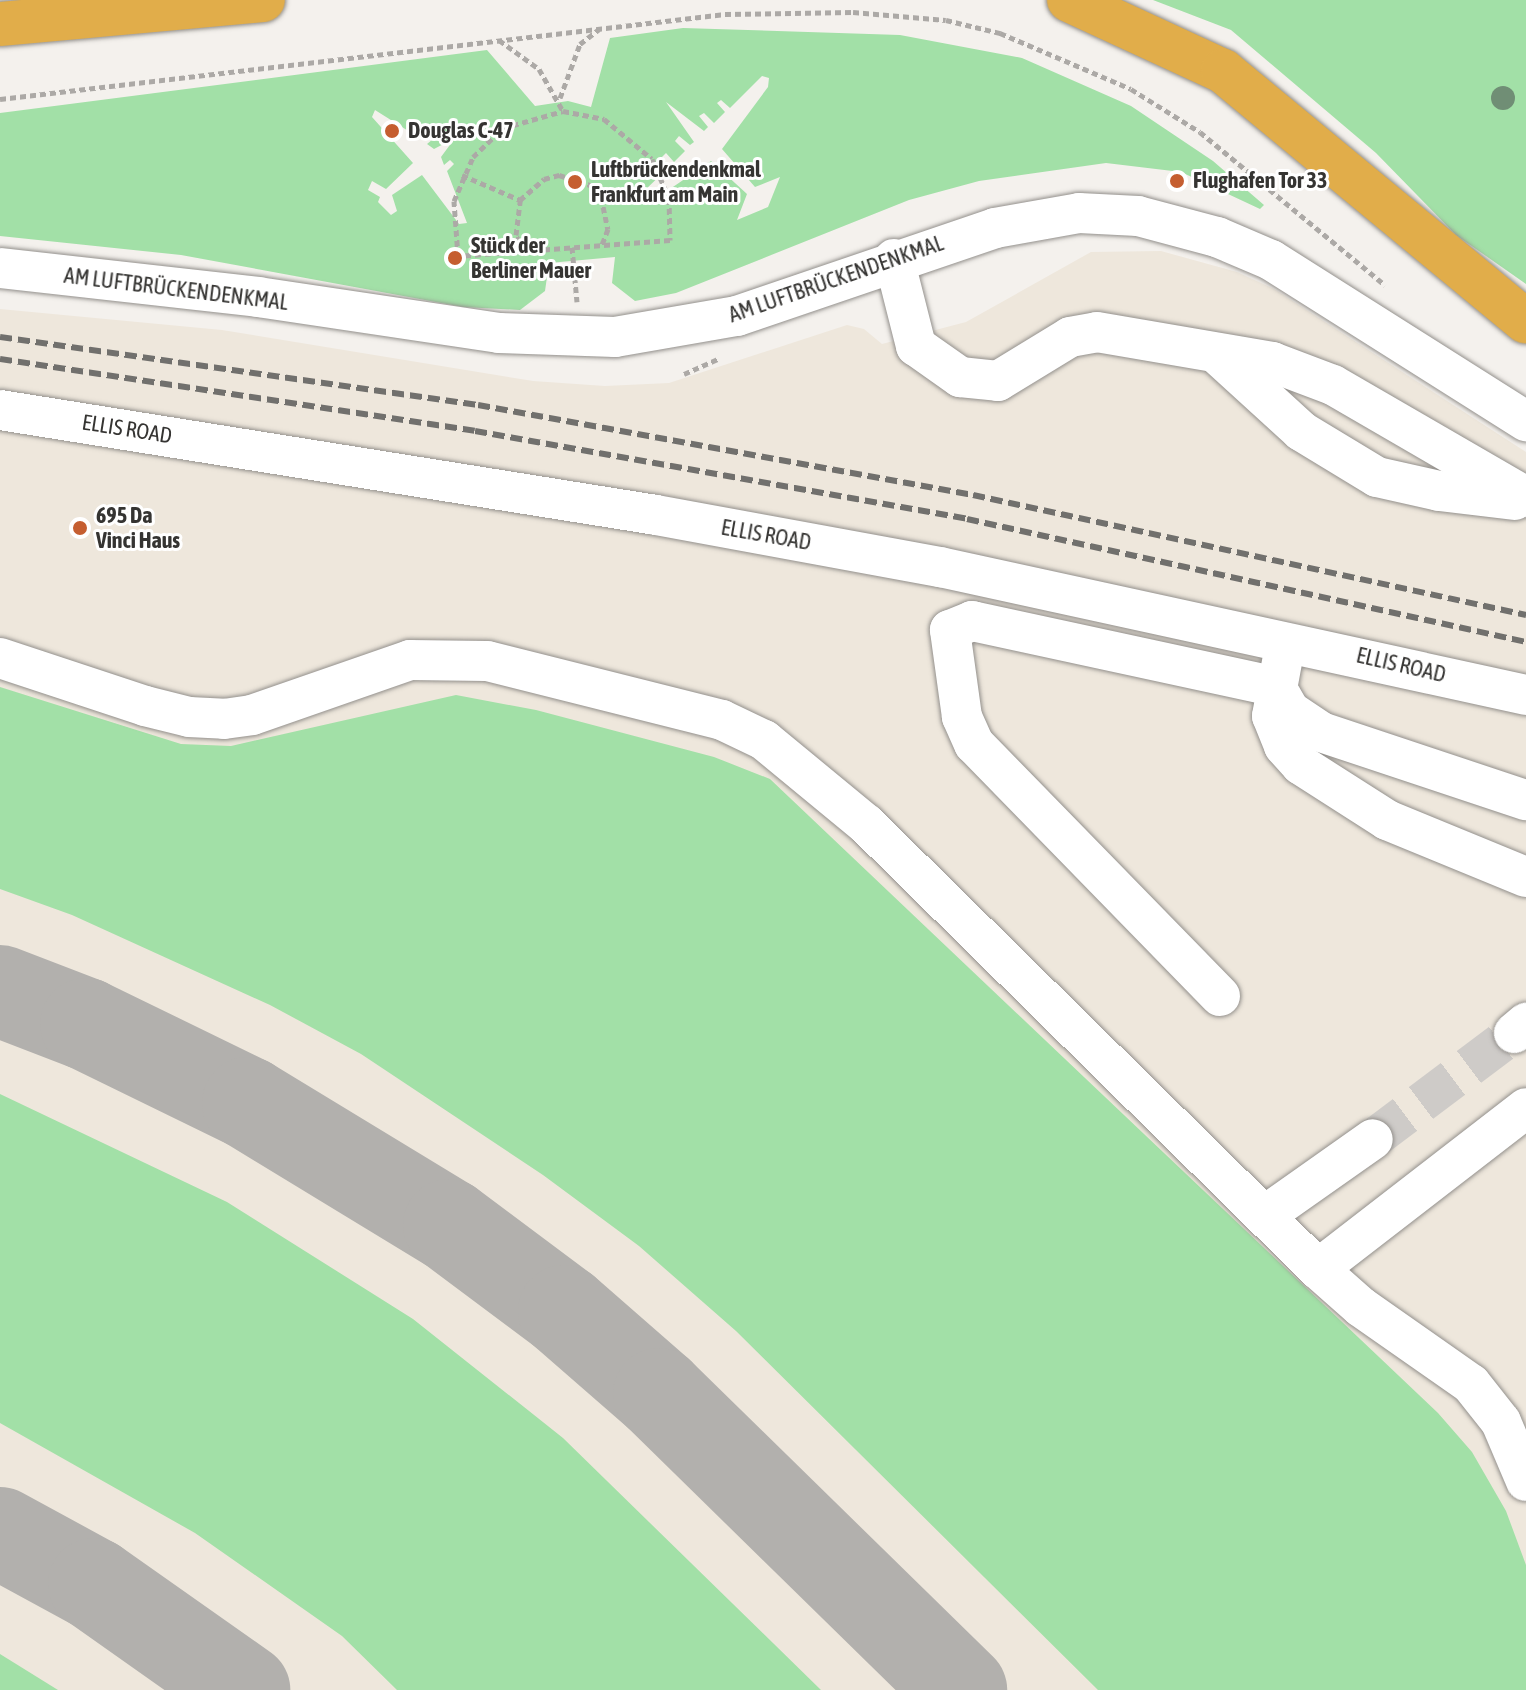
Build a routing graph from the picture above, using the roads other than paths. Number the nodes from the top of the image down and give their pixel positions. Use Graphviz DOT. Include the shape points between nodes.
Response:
graph roads {
  1 [pos="263,0"];
  2 [pos="1069,0"];
  3 [pos="0,24"];
  4 [pos="894,259"];
  5 [pos="0,268"];
  6 [pos="1526,322"];
  7 [pos="1219,356"];
  8 [pos="0,410"];
  9 [pos="1526,421"];
  10 [pos="1526,498"];
  11 [pos="1287,639"];
  12 [pos="0,658"];
  13 [pos="1276,687"];
  14 [pos="1526,695"];
  15 [pos="1526,800"];
  16 [pos="1526,877"];
  17 [pos="1220,996"];
  18 [pos="1526,1108"];
  19 [pos="1373,1139"];
  20 [pos="1264,1216"];
  21 [pos="1318,1269"];
  22 [pos="1514,1424"];
  23 [pos="1526,1481"];
  1 -- 3 [label="highway"];
  2 -- 6 [label="highway" via="1223,71"];
  4 -- 5 [label="street, AM LUFTBRÜCKENDENKMAL" via="737,316 652,334 580,339"];
  4 -- 7 [label="street" via="916,346 960,377 998,381 1070,337 1097,332"];
  4 -- 9 [label="street, AM LUFTBRÜCKENDENKMAL" via="995,228 1079,213 1138,216 1187,228 1289,269"];
  7 -- 10 [label="street" via="1374,446"];
  7 -- 10 [label="street" via="1299,353 1368,376"];
  8 -- 11 [label="street, ELLIS ROAD" via="656,515"];
  11 -- 13 [label="street"];
  11 -- 14 [label="street, ELLIS ROAD"];
  12 -- 20 [label="street" via="189,717 252,715 382,668 432,657 487,661 722,720 764,740 866,824"];
  13 -- 15 [label="street" via="1290,711 1321,732"];
  13 -- 16 [label="street" via="1275,730 1301,765 1375,814"];
  13 -- 17 [label="street" via="972,621 950,630 962,717 974,744"];
  18 -- 21 [label="street"];
  19 -- 20 [label="street"];
  20 -- 21 [label="street"];
  21 -- 22 [label="street" via="1392,1330 1461,1376"];
  22 -- 23 [label="street"];
}
